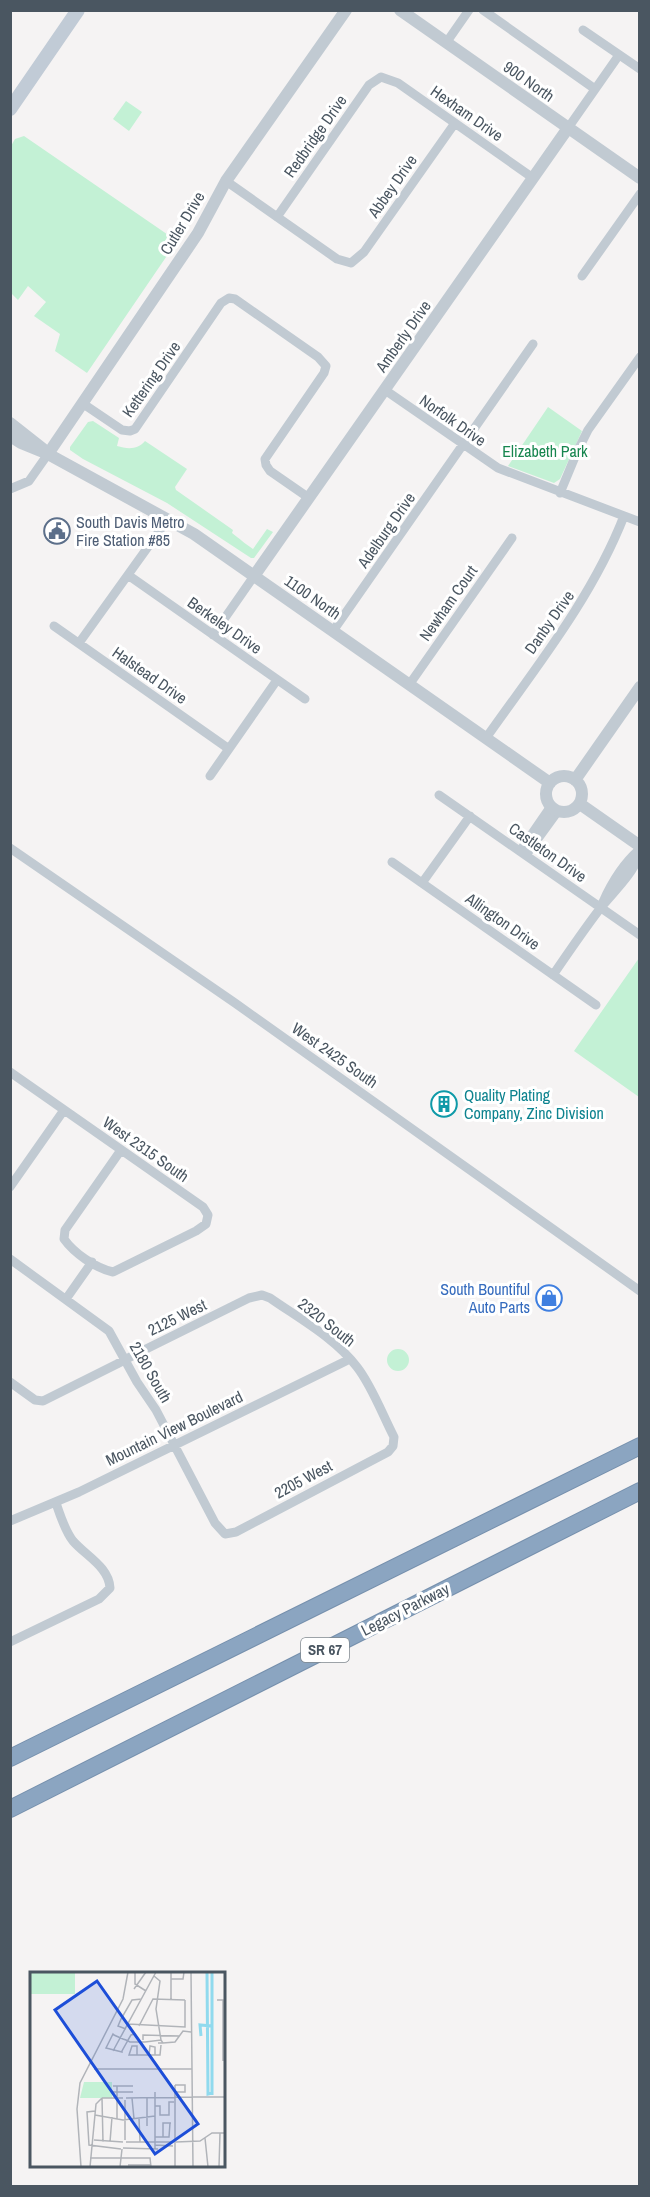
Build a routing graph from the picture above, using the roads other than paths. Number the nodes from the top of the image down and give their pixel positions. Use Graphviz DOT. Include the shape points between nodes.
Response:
graph roads {
  1 [pos="78,10"];
  2 [pos="346,10"];
  3 [pos="400,10"];
  4 [pos="469,10"];
  5 [pos="483,10"];
  6 [pos="583,30"];
  7 [pos="446,43"];
  8 [pos="619,55"];
  9 [pos="639,69"];
  10 [pos="381,77"];
  11 [pos="595,89"];
  12 [pos="10,109"];
  13 [pos="455,123"];
  14 [pos="568,128"];
  15 [pos="533,178"];
  16 [pos="639,178"];
  17 [pos="226,182"];
  18 [pos="639,194"];
  19 [pos="277,217"];
  20 [pos="582,276"];
  21 [pos="533,344"];
  22 [pos="639,357"];
  23 [pos="385,390"];
  24 [pos="82,403"];
  25 [pos="10,423"];
  26 [pos="10,436"];
  27 [pos="463,446"];
  28 [pos="48,454"];
  29 [pos="10,489"];
  30 [pos="560,493"];
  31 [pos="309,498"];
  32 [pos="624,516"];
  33 [pos="168,519"];
  34 [pos="639,522"];
  35 [pos="512,538"];
  36 [pos="128,575"];
  37 [pos="254,576"];
  38 [pos="54,626"];
  39 [pos="333,631"];
  40 [pos="213,635"];
  41 [pos="79,643"];
  42 [pos="277,680"];
  43 [pos="409,685"];
  44 [pos="639,687"];
  45 [pos="304,699"];
  46 [pos="486,738"];
  47 [pos="229,749"];
  48 [pos="210,776"];
  49 [pos="575,780"];
  50 [pos="550,783"];
  51 [pos="440,795"];
  52 [pos="580,804"];
  53 [pos="554,809"];
  54 [pos="470,816"];
  55 [pos="10,848"];
  56 [pos="639,850"];
  57 [pos="523,853"];
  58 [pos="392,862"];
  59 [pos="422,883"];
  60 [pos="601,908"];
  61 [pos="639,935"];
  62 [pos="553,975"];
  63 [pos="596,1005"];
  64 [pos="10,1072"];
  65 [pos="64,1110"];
  66 [pos="121,1150"];
  67 [pos="10,1187"];
  68 [pos="10,1259"];
  69 [pos="92,1262"];
  70 [pos="639,1291"];
  71 [pos="262,1295"];
  72 [pos="66,1299"];
  73 [pos="126,1359"];
  74 [pos="350,1359"];
  75 [pos="10,1382"];
  76 [pos="174,1444"];
  77 [pos="393,1446"];
  78 [pos="639,1446"];
  79 [pos="639,1491"];
  80 [pos="56,1503"];
  81 [pos="10,1521"];
  82 [pos="225,1534"];
  83 [pos="10,1642"];
  84 [pos="10,1758"];
  85 [pos="10,1809"];
  1 -- 12 [label="main road"];
  2 -- 17 [label="street, Cutler Drive"];
  3 -- 7 [label="street, 900 North"];
  4 -- 7 [label="street"];
  5 -- 11 [label="street"];
  6 -- 8 [label="street"];
  7 -- 14 [label="street, 900 North"];
  8 -- 9 [label="street"];
  8 -- 11 [label="street, Amberly Drive"];
  10 -- 13 [label="street, Hexham Drive" via="398,83"];
  10 -- 19 [label="street, Redbridge Drive" via="369,85"];
  11 -- 14 [label="street, Amberly Drive"];
  13 -- 15 [label="street, Hexham Drive"];
  13 -- 19 [label="street, Abbey Drive" via="364,252 351,263 337,259"];
  14 -- 15 [label="street, Amberly Drive"];
  14 -- 16 [label="street, 900 North"];
  15 -- 23 [label="street, Amberly Drive"];
  17 -- 19 [label="street"];
  17 -- 24 [label="street, Cutler Drive" via="198,233"];
  18 -- 20 [label="street"];
  21 -- 27 [label="street, Adelburg Drive"];
  22 -- 30 [label="street" via="588,430"];
  23 -- 27 [label="street, Norfolk Drive"];
  23 -- 31 [label="street, Amberly Drive"];
  24 -- 28 [label="street, Cutler Drive"];
  24 -- 31 [label="street, Kettering Drive" via="122,430 135,429 221,303 229,297 326,366 265,459 270,471"];
  25 -- 28 [label="street, 1100 North"];
  26 -- 28 [label="street, 1100 North"];
  27 -- 30 [label="street, Norfolk Drive" via="498,468"];
  27 -- 39 [label="street, Adelburg Drive"];
  28 -- 29 [label="street" via="29,481"];
  28 -- 33 [label="street, 1100 North"];
  30 -- 32 [label="street, Norfolk Drive"];
  31 -- 37 [label="street, Amberly Drive"];
  32 -- 34 [label="street, Norfolk Drive"];
  32 -- 46 [label="street, Danby Drive" via="588,591"];
  33 -- 36 [label="street"];
  33 -- 37 [label="street, 1100 North"];
  35 -- 43 [label="street, Newham Court"];
  36 -- 40 [label="street, Berkeley Drive"];
  36 -- 41 [label="street"];
  37 -- 39 [label="street, 1100 North"];
  37 -- 40 [label="street, Amberly Drive"];
  38 -- 41 [label="street, Halstead Drive"];
  39 -- 43 [label="street, 1100 North"];
  40 -- 42 [label="street, Berkeley Drive"];
  41 -- 47 [label="street, Halstead Drive"];
  42 -- 45 [label="street, Berkeley Drive"];
  42 -- 47 [label="street"];
  43 -- 46 [label="street, 1100 North"];
  44 -- 49 [label="street"];
  46 -- 50 [label="street, 1100 North"];
  47 -- 48 [label="street"];
  49 -- 50 [label="street" via="562,776"];
  49 -- 52 [label="street" via="582,791"];
  50 -- 53 [label="street" via="546,797"];
  51 -- 54 [label="street, Castleton Drive"];
  52 -- 53 [label="street" via="570,812"];
  52 -- 56 [label="street"];
  53 -- 57 [label="street"];
  54 -- 57 [label="street, Castleton Drive"];
  54 -- 59 [label="street"];
  55 -- 70 [label="street, West 2425 South"];
  56 -- 60 [label="street" via="636,863"];
  57 -- 60 [label="street, Castleton Drive"];
  58 -- 59 [label="street, Allington Drive"];
  59 -- 62 [label="street, Allington Drive"];
  60 -- 61 [label="street, Castleton Drive"];
  60 -- 62 [label="street"];
  62 -- 63 [label="street, Allington Drive"];
  64 -- 65 [label="street, West 2315 South"];
  65 -- 66 [label="street, West 2315 South"];
  65 -- 67 [label="street"];
  66 -- 69 [label="street" via="66,1230 64,1239 70,1247"];
  66 -- 69 [label="street, West 2315 South" via="203,1207 208,1215 206,1224 113,1272"];
  68 -- 72 [label="street, 2180 South"];
  69 -- 72 [label="street"];
  71 -- 73 [label="street, 2125 West"];
  71 -- 74 [label="street, 2320 South" via="336,1344"];
  72 -- 73 [label="street, 2180 South" via="109,1331"];
  73 -- 75 [label="street, 2125 West" via="43,1401 35,1400"];
  73 -- 76 [label="street, 2180 South"];
  74 -- 76 [label="street, Mountain View Boulevard"];
  74 -- 77 [label="street, 2320 South" via="394,1437"];
  76 -- 80 [label="street, Mountain View Boulevard"];
  76 -- 82 [label="street, 2180 South" via="215,1523"];
  77 -- 82 [label="street, 2205 West" via="236,1532"];
  78 -- 84 [label="highway, SR 67"];
  79 -- 85 [label="highway, Legacy Parkway / SR 67"];
  80 -- 81 [label="street, Mountain View Boulevard"];
  80 -- 83 [label="street" via="69,1535 108,1577 110,1588 99,1599"];
}
